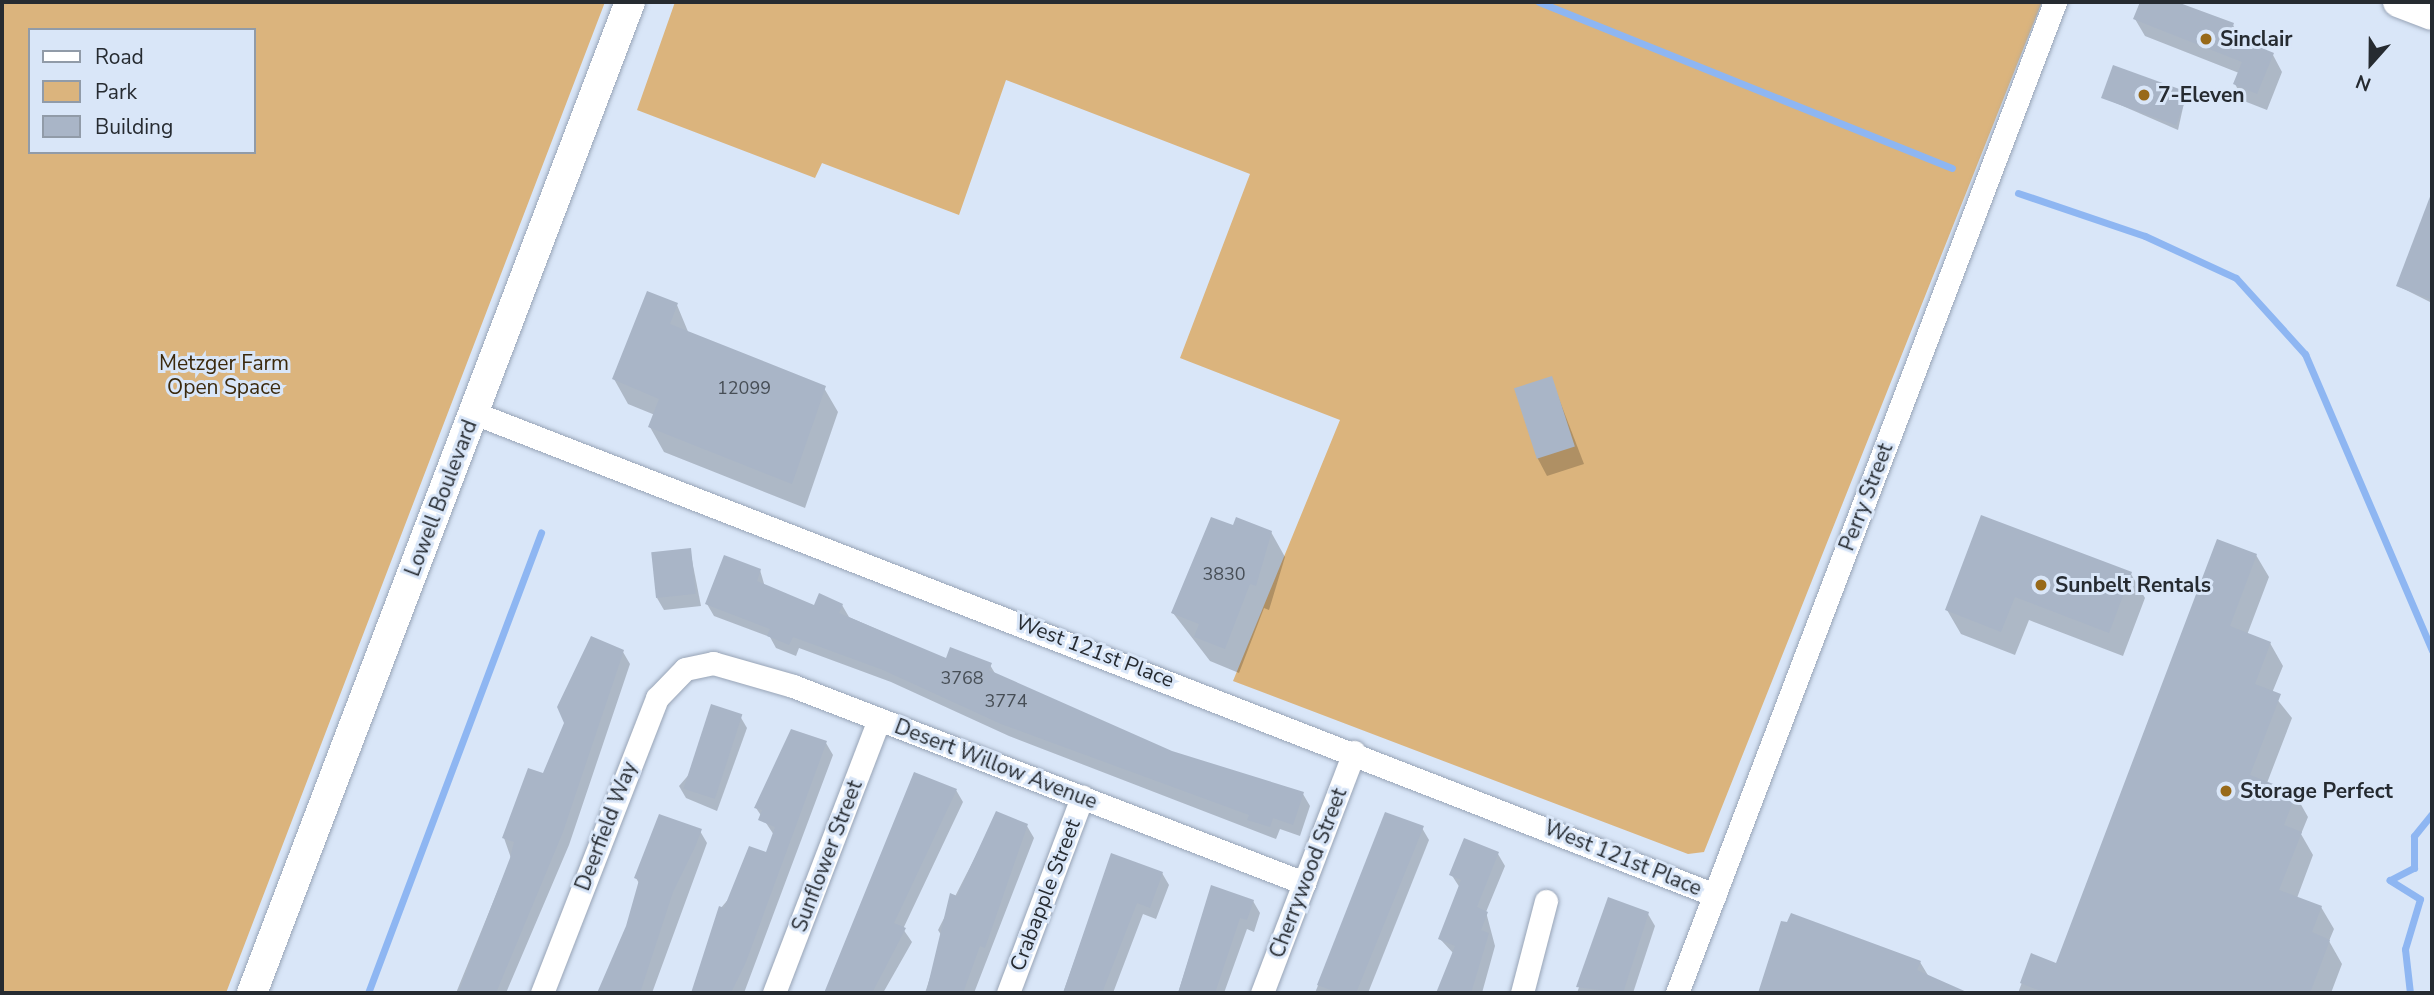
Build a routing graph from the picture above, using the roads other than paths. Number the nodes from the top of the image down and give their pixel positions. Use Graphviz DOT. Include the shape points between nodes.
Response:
graph roads {
  1 [pos="630,2"];
  2 [pos="2055,2"];
  3 [pos="2398,2"];
  4 [pos="2432,15"];
  5 [pos="474,413"];
  6 [pos="680,659"];
  7 [pos="879,719"];
  8 [pos="1354,752"];
  9 [pos="1082,797"];
  10 [pos="1304,883"];
  11 [pos="1714,895"];
  12 [pos="1546,901"];
  13 [pos="252,993"];
  14 [pos="542,993"];
  15 [pos="774,993"];
  16 [pos="1008,993"];
  17 [pos="1262,993"];
  18 [pos="1522,993"];
  19 [pos="1677,993"];
  1 -- 5 [label="main road, Lowell Boulevard"];
  2 -- 11 [label="street, Perry Street"];
  3 -- 4 [label="main road"];
  5 -- 8 [label="street, West 121st Place"];
  5 -- 13 [label="main road, Lowell Boulevard"];
  6 -- 7 [label="street, Desert Willow Avenue" via="730,664"];
  6 -- 14 [label="street, Deerfield Way" via="641,732"];
  7 -- 9 [label="street, Desert Willow Avenue"];
  7 -- 15 [label="street, Sunflower Street"];
  8 -- 10 [label="street, Cherrywood Street"];
  8 -- 11 [label="street, West 121st Place"];
  9 -- 10 [label="street, Desert Willow Avenue"];
  9 -- 16 [label="street, Crabapple Street"];
  10 -- 17 [label="street, Cherrywood Street"];
  11 -- 19 [label="street, Perry Street"];
  12 -- 18 [label="street"];
}
